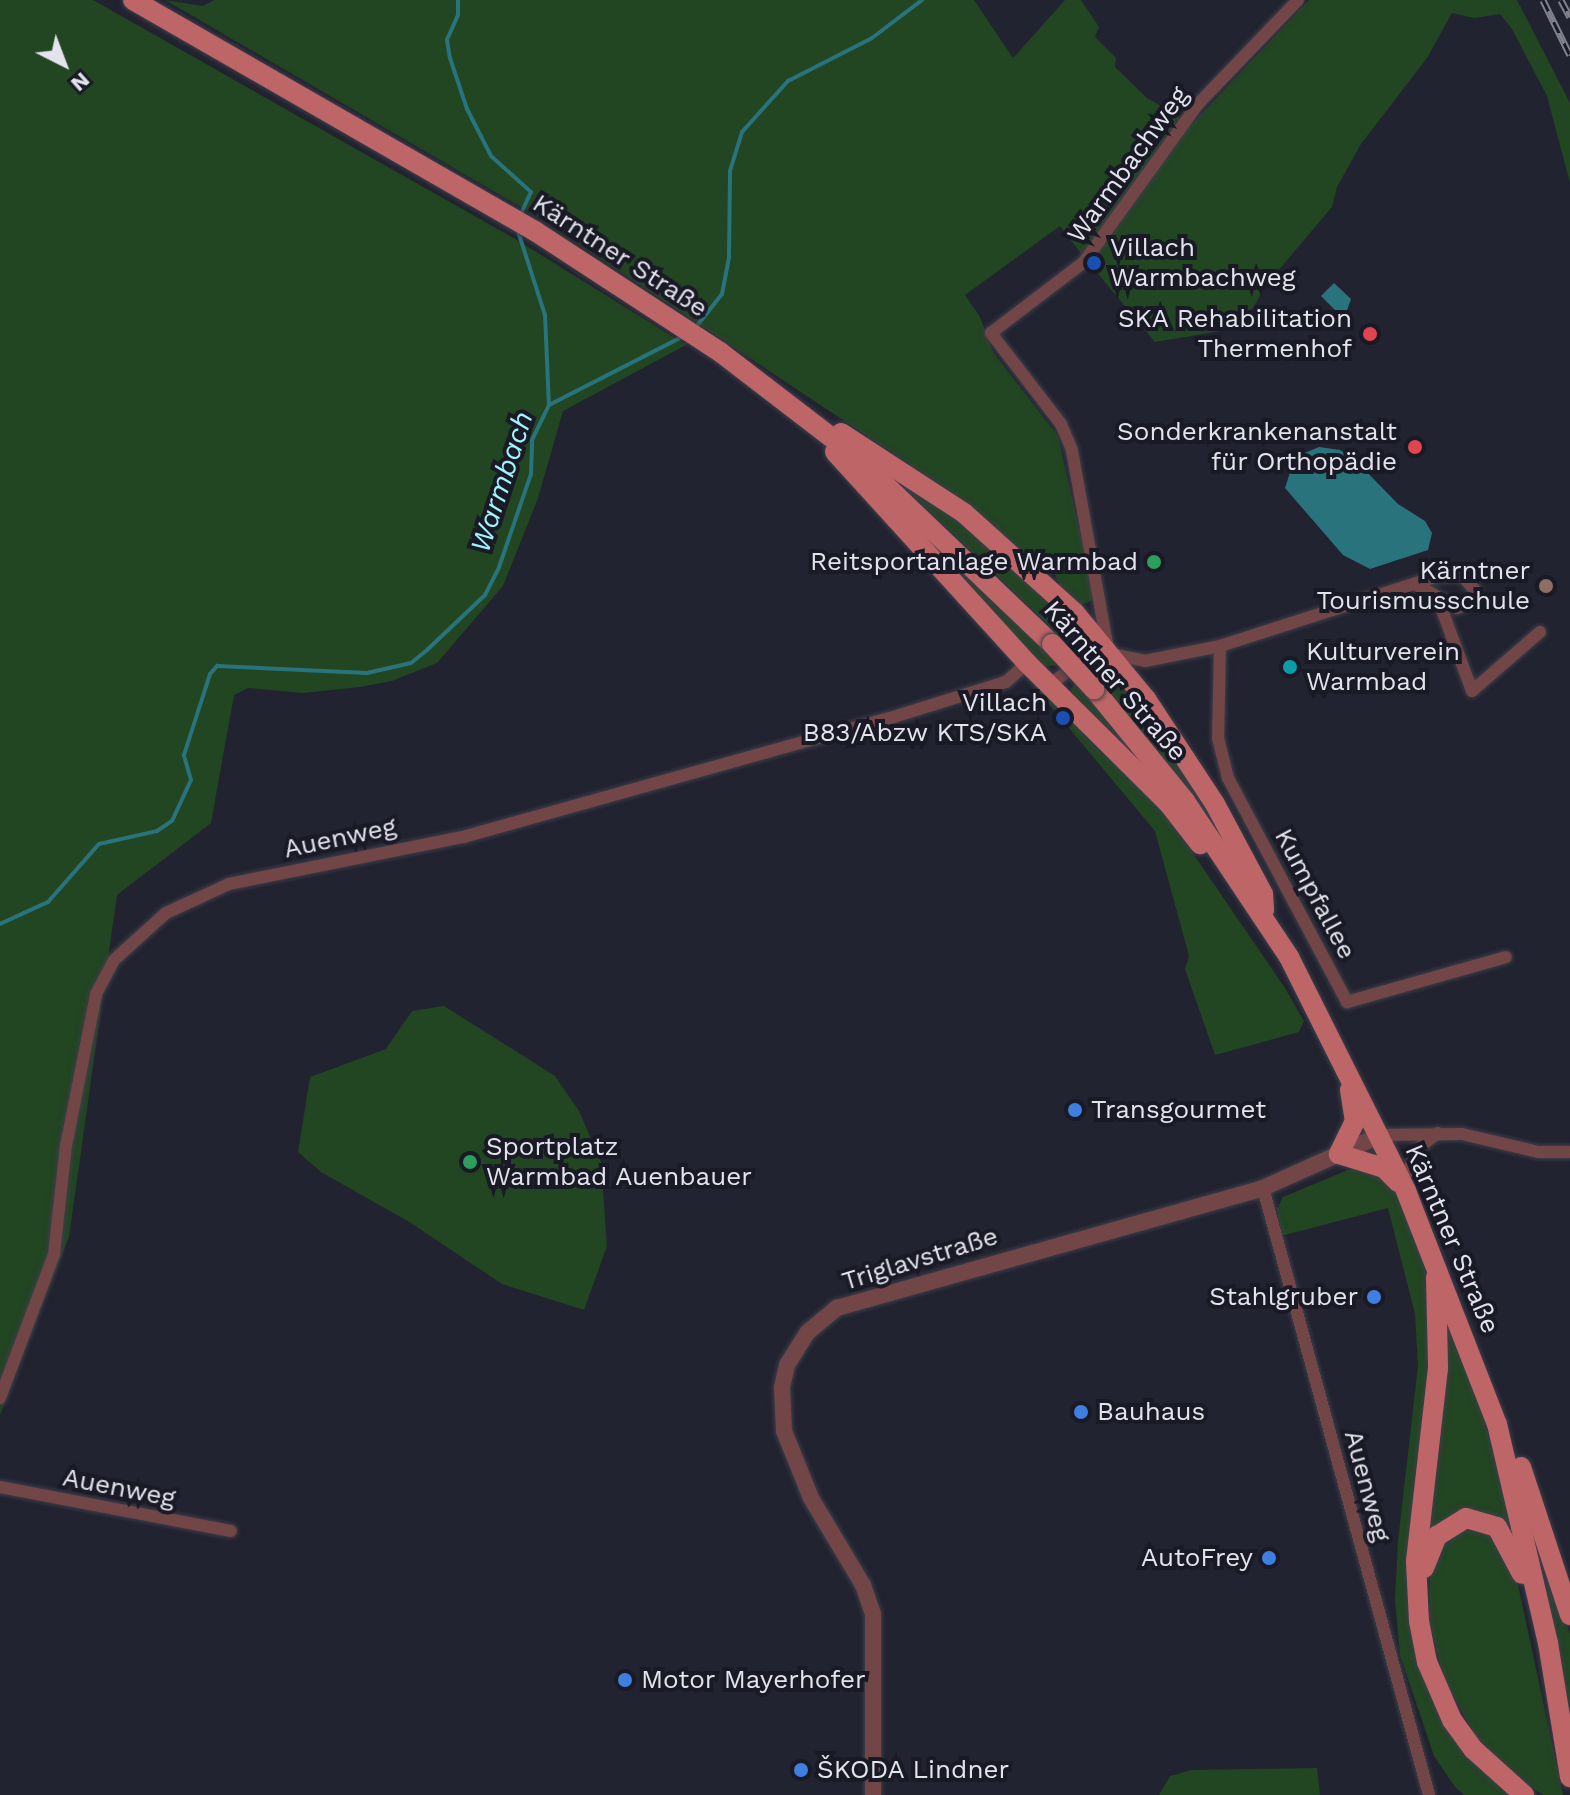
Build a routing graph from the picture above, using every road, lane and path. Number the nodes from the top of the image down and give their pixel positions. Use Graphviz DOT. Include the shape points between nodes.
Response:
graph roads {
  1 [pos="133,0"];
  2 [pos="1298,0"];
  3 [pos="802,413"];
  4 [pos="1415,584"];
  5 [pos="1438,599"];
  6 [pos="1540,632"];
  7 [pos="1220,646"];
  8 [pos="1108,653"];
  9 [pos="1027,663"];
  10 [pos="1049,685"];
  11 [pos="1226,862"];
  12 [pos="1264,918"];
  13 [pos="1506,957"];
  14 [pos="1351,1075"];
  15 [pos="1439,1132"];
  16 [pos="1381,1135"];
  17 [pos="1570,1152"];
  18 [pos="1339,1154"];
  19 [pos="1404,1186"];
  20 [pos="1263,1188"];
  21 [pos="1435,1257"];
  22 [pos="0,1398"];
  23 [pos="1497,1424"];
  24 [pos="0,1487"];
  25 [pos="231,1531"];
  26 [pos="1418,1595"];
  27 [pos="1570,1615"];
  28 [pos="1548,1643"];
  29 [pos="1570,1777"];
  30 [pos="1521,1793"];
  31 [pos="873,1795"];
  32 [pos="1429,1795"];
  1 -- 3 [label="main road, Kärntner Straße" via="535,231 667,315"];
  2 -- 8 [label="street, Warmbachweg" via="1198,104 1084,262 991,333 1061,424 1072,450"];
  3 -- 8 [label="main road" via="868,447 964,513 1075,613"];
  3 -- 9 [label="main road"];
  3 -- 11 [label="main road, Kärntner Straße, bridge" via="899,495 1052,644 1185,801"];
  4 -- 5 [label="street"];
  4 -- 5 [label="street" via="1461,575 1475,590 1472,602 1457,608"];
  4 -- 7 [label="street"];
  5 -- 6 [label="street" via="1472,691"];
  7 -- 8 [label="street" via="1145,661"];
  7 -- 13 [label="street, Kumpfallee" via="1218,738 1228,778 1347,1002"];
  8 -- 10 [label="street" via="1078,664"];
  8 -- 12 [label="main road" via="1146,699 1215,804 1263,894"];
  9 -- 10 [label="main road"];
  9 -- 22 [label="street, Auenweg" via="1006,682 887,719 463,837 229,884 166,913 114,960 96,994 66,1146 54,1254"];
  10 -- 11 [label="main road" via="1169,804 1197,842"];
  11 -- 12 [label="main road, Kärntner Straße"];
  12 -- 14 [label="main road, Kärntner Straße" via="1312,996"];
  14 -- 16 [label="main road, Kärntner Straße"];
  14 -- 18 [label="main road" via="1355,1121"];
  15 -- 16 [label="street"];
  15 -- 17 [label="street" via="1497,1139 1538,1152"];
  15 -- 19 [label="street" via="1422,1145"];
  16 -- 18 [label="street, Triglavstraße"];
  16 -- 19 [label="main road, Kärntner Straße"];
  18 -- 19 [label="main road" via="1384,1168"];
  18 -- 20 [label="street, Triglavstraße"];
  19 -- 21 [label="main road, Kärntner Straße"];
  20 -- 31 [label="street, Triglavstraße" via="837,1308 796,1349 782,1387 784,1431 811,1498 863,1585 873,1614"];
  20 -- 32 [label="street, Auenweg"];
  21 -- 23 [label="main road, Kärntner Straße"];
  21 -- 26 [label="main road" via="1438,1368 1416,1562"];
  23 -- 27 [label="main road" via="1516,1451"];
  23 -- 28 [label="main road, Kärntner Straße"];
  24 -- 25 [label="street, Auenweg"];
  26 -- 28 [label="main road" via="1437,1536 1466,1518 1480,1520 1497,1527 1517,1557 1533,1627"];
  26 -- 30 [label="main road" via="1427,1662 1442,1700 1473,1749"];
  28 -- 29 [label="main road, Kärntner Straße"];
}
